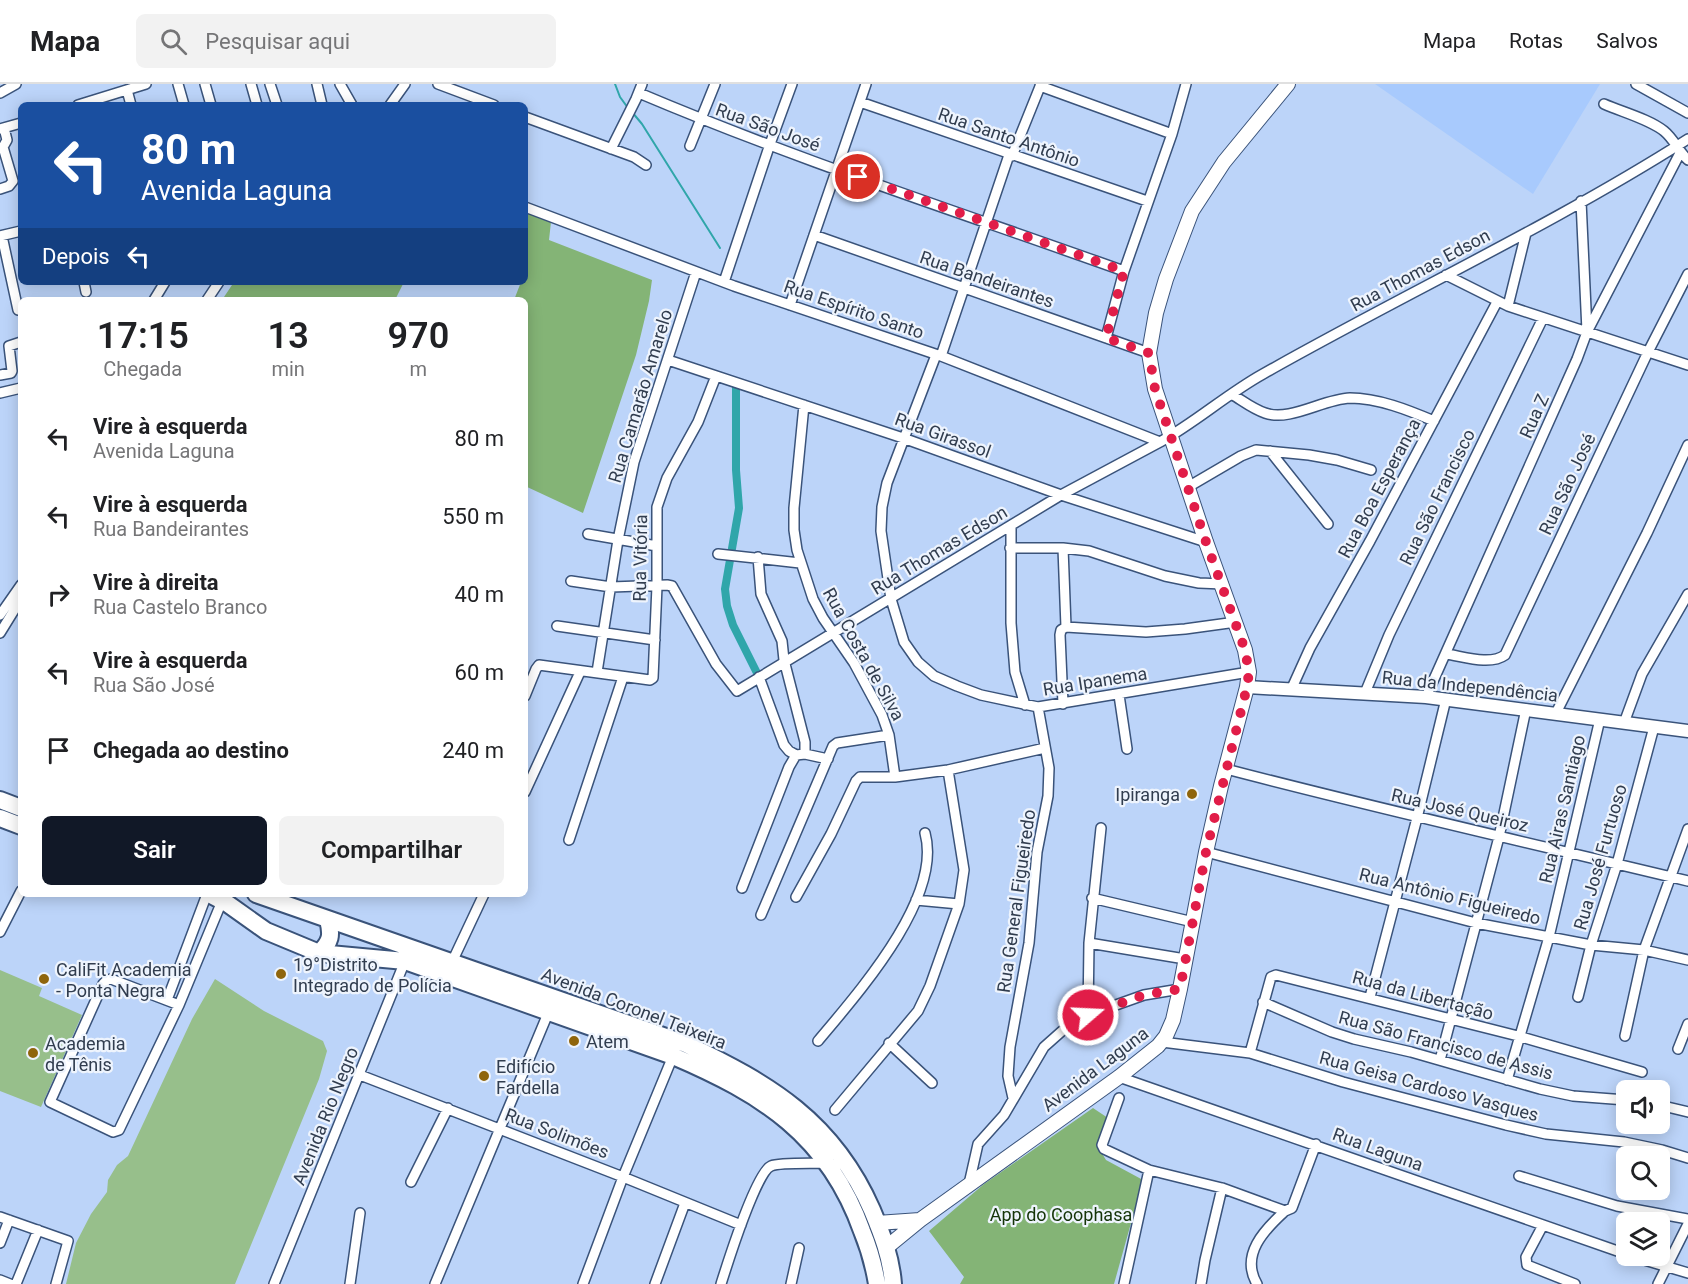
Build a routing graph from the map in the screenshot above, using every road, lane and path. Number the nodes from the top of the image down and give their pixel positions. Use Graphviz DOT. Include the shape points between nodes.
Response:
graph roads {
  1 [pos="16,84"];
  2 [pos="146,84"];
  3 [pos="178,84"];
  4 [pos="205,84"];
  5 [pos="251,84"];
  6 [pos="270,84"];
  7 [pos="317,84"];
  8 [pos="340,84"];
  9 [pos="405,84"];
  10 [pos="438,84"];
  11 [pos="715,84"];
  12 [pos="792,84"];
  13 [pos="866,84"];
  14 [pos="1186,84"];
  15 [pos="1288,84"];
  16 [pos="1636,84"];
  17 [pos="1040,85"];
  18 [pos="640,89"];
  19 [pos="127,90"];
  20 [pos="0,93"];
  21 [pos="110,100"];
  22 [pos="130,102"];
  23 [pos="183,102"];
  24 [pos="211,102"];
  25 [pos="256,102"];
  26 [pos="276,102"];
  27 [pos="321,102"];
  28 [pos="350,102"];
  29 [pos="392,102"];
  30 [pos="486,102"];
  31 [pos="860,102"];
  32 [pos="1604,104"];
  33 [pos="1688,112"];
  34 [pos="528,118"];
  35 [pos="701,120"];
  36 [pos="18,124"];
  37 [pos="2,128"];
  38 [pos="1172,134"];
  39 [pos="1688,139"];
  40 [pos="770,144"];
  41 [pos="690,146"];
  42 [pos="611,150"];
  43 [pos="1678,150"];
  44 [pos="1011,156"];
  45 [pos="1688,160"];
  46 [pos="646,165"];
  47 [pos="837,170"];
  48 [pos="0,189"];
  49 [pos="1147,201"];
  50 [pos="1581,201"];
  51 [pos="528,208"];
  52 [pos="987,221"];
  53 [pos="18,232"];
  54 [pos="1527,233"];
  55 [pos="814,235"];
  56 [pos="1,236"];
  57 [pos="1124,271"];
  58 [pos="696,272"];
  59 [pos="1688,274"];
  60 [pos="1446,275"];
  61 [pos="724,282"];
  62 [pos="964,290"];
  63 [pos="1497,302"];
  64 [pos="790,305"];
  65 [pos="1508,306"];
  66 [pos="18,310"];
  67 [pos="1543,318"];
  68 [pos="1587,332"];
  69 [pos="1106,338"];
  70 [pos="18,343"];
  71 [pos="1648,352"];
  72 [pos="1149,353"];
  73 [pos="938,356"];
  74 [pos="668,360"];
  75 [pos="1688,365"];
  76 [pos="0,375"];
  77 [pos="716,376"];
  78 [pos="18,389"];
  79 [pos="0,393"];
  80 [pos="1233,395"];
  81 [pos="804,405"];
  82 [pos="1434,421"];
  83 [pos="903,438"];
  84 [pos="1166,439"];
  85 [pos="1688,445"];
  86 [pos="1270,451"];
  87 [pos="1371,470"];
  88 [pos="1188,488"];
  89 [pos="1061,495"];
  90 [pos="1328,524"];
  91 [pos="1011,526"];
  92 [pos="588,534"];
  93 [pos="618,540"];
  94 [pos="1206,542"];
  95 [pos="657,546"];
  96 [pos="1011,548"];
  97 [pos="1063,548"];
  98 [pos="718,554"];
  99 [pos="758,558"];
  100 [pos="800,563"];
  101 [pos="571,581"];
  102 [pos="1223,584"];
  103 [pos="662,586"];
  104 [pos="611,587"];
  105 [pos="18,589"];
  106 [pos="1688,594"];
  107 [pos="891,599"];
  108 [pos="18,604"];
  109 [pos="0,615"];
  110 [pos="1236,622"];
  111 [pos="556,626"];
  112 [pos="1066,627"];
  113 [pos="0,631"];
  114 [pos="832,631"];
  115 [pos="604,633"];
  116 [pos="655,640"];
  117 [pos="1446,654"];
  118 [pos="784,660"];
  119 [pos="580,672"];
  120 [pos="597,672"];
  121 [pos="1249,672"];
  122 [pos="623,677"];
  123 [pos="759,677"];
  124 [pos="1247,687"];
  125 [pos="528,689"];
  126 [pos="1291,690"];
  127 [pos="1365,693"];
  128 [pos="1119,695"];
  129 [pos="1426,697"];
  130 [pos="1446,699"];
  131 [pos="1063,704"];
  132 [pos="1025,705"];
  133 [pos="1038,707"];
  134 [pos="1526,709"];
  135 [pos="1556,713"];
  136 [pos="1600,719"];
  137 [pos="1624,723"];
  138 [pos="1654,727"];
  139 [pos="1688,731"];
  140 [pos="889,735"];
  141 [pos="1045,748"];
  142 [pos="1127,749"];
  143 [pos="801,755"];
  144 [pos="828,759"];
  145 [pos="1226,769"];
  146 [pos="948,770"];
  147 [pos="895,777"];
  148 [pos="528,785"];
  149 [pos="0,800"];
  150 [pos="18,807"];
  151 [pos="0,818"];
  152 [pos="1417,818"];
  153 [pos="18,825"];
  154 [pos="1101,828"];
  155 [pos="1688,829"];
  156 [pos="925,832"];
  157 [pos="1499,837"];
  158 [pos="569,840"];
  159 [pos="1206,852"];
  160 [pos="1569,852"];
  161 [pos="1617,864"];
  162 [pos="1671,877"];
  163 [pos="1688,881"];
  164 [pos="742,888"];
  165 [pos="18,897"];
  166 [pos="213,897"];
  167 [pos="213,897"];
  168 [pos="215,897"];
  169 [pos="272,897"];
  170 [pos="483,897"];
  171 [pos="796,897"];
  172 [pos="1092,898"];
  173 [pos="916,900"];
  174 [pos="294,901"];
  175 [pos="1396,901"];
  176 [pos="959,904"];
  177 [pos="760,915"];
  178 [pos="328,920"];
  179 [pos="1193,922"];
  180 [pos="1476,922"];
  181 [pos="0,932"];
  182 [pos="1549,938"];
  183 [pos="1089,943"];
  184 [pos="1591,945"];
  185 [pos="1644,950"];
  186 [pos="319,953"];
  187 [pos="1185,959"];
  188 [pos="1688,960"];
  189 [pos="405,961"];
  190 [pos="452,962"];
  191 [pos="1180,989"];
  192 [pos="1370,997"];
  193 [pos="1578,997"];
  194 [pos="167,1000"];
  195 [pos="1263,1002"];
  196 [pos="179,1005"];
  197 [pos="549,1011"];
  198 [pos="1088,1015"];
  199 [pos="1451,1020"];
  200 [pos="1688,1024"];
  201 [pos="1518,1036"];
  202 [pos="1625,1036"];
  203 [pos="818,1041"];
  204 [pos="1162,1042"];
  205 [pos="889,1043"];
  206 [pos="1678,1049"];
  207 [pos="1250,1053"];
  208 [pos="672,1056"];
  209 [pos="1440,1060"];
  210 [pos="1642,1072"];
  211 [pos="360,1076"];
  212 [pos="1119,1077"];
  213 [pos="1507,1080"];
  214 [pos="932,1083"];
  215 [pos="1013,1098"];
  216 [pos="1119,1098"];
  217 [pos="1616,1099"];
  218 [pos="448,1108"];
  219 [pos="1670,1108"];
  220 [pos="835,1110"];
  221 [pos="1688,1112"];
  222 [pos="500,1129"];
  223 [pos="1316,1144"];
  224 [pos="1688,1158"];
  225 [pos="829,1163"];
  226 [pos="1149,1170"];
  227 [pos="1519,1176"];
  228 [pos="623,1177"];
  229 [pos="411,1182"];
  230 [pos="969,1184"];
  231 [pos="1222,1188"];
  232 [pos="684,1203"];
  233 [pos="1285,1211"];
  234 [pos="360,1213"];
  235 [pos="4,1218"];
  236 [pos="920,1220"];
  237 [pos="1688,1221"];
  238 [pos="877,1222"];
  239 [pos="741,1225"];
  240 [pos="1543,1226"];
  241 [pos="38,1230"];
  242 [pos="0,1243"];
  243 [pos="887,1247"];
  244 [pos="799,1248"];
  245 [pos="1616,1251"];
  246 [pos="1661,1266"];
  247 [pos="1667,1268"];
  248 [pos="1688,1273"];
  249 [pos="0,1280"];
  250 [pos="10,1284"];
  251 [pos="16,1284"];
  252 [pos="56,1284"];
  253 [pos="274,1284"];
  254 [pos="350,1284"];
  255 [pos="435,1284"];
  256 [pos="583,1284"];
  257 [pos="655,1284"];
  258 [pos="721,1284"];
  259 [pos="791,1284"];
  260 [pos="877,1284"];
  261 [pos="893,1284"];
  262 [pos="1124,1284"];
  263 [pos="1201,1284"];
  264 [pos="1257,1284"];
  265 [pos="1575,1284"];
  266 [pos="1659,1284"];
  1 -- 20 [label="street"];
  2 -- 19 [label="street"];
  3 -- 23 [label="street"];
  4 -- 24 [label="street"];
  5 -- 25 [label="street"];
  6 -- 26 [label="street"];
  7 -- 27 [label="street"];
  8 -- 28 [label="street"];
  9 -- 29 [label="street"];
  10 -- 30 [label="street"];
  11 -- 35 [label="street"];
  12 -- 40 [label="street"];
  13 -- 31 [label="street"];
  14 -- 38 [label="street"];
  15 -- 72 [label="main road, Avenida Laguna" via="1224,162 1192,211 1166,279"];
  16 -- 33 [label="street"];
  17 -- 38 [label="street"];
  17 -- 44 [label="street, Rua Ipanema"];
  18 -- 35 [label="street, Rua São José"];
  18 -- 42 [label="street"];
  19 -- 21 [label="street"];
  19 -- 22 [label="street"];
  31 -- 44 [label="street, Rua Santo Antônio"];
  31 -- 47 [label="street"];
  32 -- 43 [label="street" via="1664,130"];
  34 -- 42 [label="street"];
  35 -- 40 [label="street, Rua São José"];
  35 -- 41 [label="street"];
  36 -- 37 [label="street"];
  37 -- 48 [label="street" via="13,181"];
  38 -- 49 [label="street"];
  39 -- 43 [label="street, Rua Thomas Edson"];
  40 -- 47 [label="street, Rua São José"];
  40 -- 61 [label="street"];
  42 -- 46 [label="street"];
  43 -- 45 [label="street"];
  43 -- 50 [label="street, Rua Thomas Edson"];
  43 -- 68 [label="street, Rua Z"];
  44 -- 49 [label="street, Rua Santo Antônio"];
  44 -- 52 [label="street, Rua Ipanema"];
  47 -- 52 [label="street, Rua São José"];
  47 -- 55 [label="street"];
  49 -- 57 [label="street"];
  50 -- 54 [label="street, Rua Thomas Edson"];
  50 -- 68 [label="street"];
  51 -- 58 [label="street, Rua Espírito Santo"];
  52 -- 57 [label="street, Rua São José"];
  52 -- 62 [label="street, Rua Ipanema"];
  53 -- 56 [label="street"];
  54 -- 60 [label="street, Rua Thomas Edson"];
  54 -- 65 [label="street"];
  55 -- 62 [label="street, Rua Bandeirantes"];
  55 -- 64 [label="street"];
  56 -- 66 [label="street"];
  57 -- 69 [label="street"];
  58 -- 61 [label="street, Rua Espírito Santo"];
  58 -- 74 [label="street, Rua Camarão Amarelo"];
  59 -- 71 [label="street, Rua São José"];
  60 -- 63 [label="street"];
  60 -- 80 [label="street, Rua Thomas Edson" via="1260,376"];
  61 -- 64 [label="street, Rua Espírito Santo"];
  62 -- 69 [label="street, Rua Bandeirantes"];
  62 -- 73 [label="street, Rua Ipanema"];
  63 -- 65 [label="street"];
  63 -- 82 [label="street, Rua Boa Esperança"];
  64 -- 73 [label="street, Rua Espírito Santo"];
  65 -- 67 [label="street"];
  67 -- 68 [label="street"];
  67 -- 127 [label="street, Rua São Francisco" via="1389,635"];
  68 -- 71 [label="street"];
  68 -- 117 [label="street, Rua Z"];
  69 -- 72 [label="street, Rua Bandeirantes"];
  70 -- 76 [label="street" via="9,346 11,373"];
  71 -- 75 [label="street"];
  71 -- 117 [label="street, Rua São José" via="1505,655 1490,660"];
  72 -- 84 [label="main road, Avenida Laguna"];
  73 -- 83 [label="street, Rua Ipanema"];
  73 -- 84 [label="street, Rua Espírito Santo"];
  74 -- 77 [label="street, Rua Girassol"];
  74 -- 93 [label="street, Rua Camarão Amarelo" via="634,462"];
  77 -- 81 [label="street, Rua Girassol"];
  77 -- 95 [label="street, Rua Vitória" via="661,494"];
  78 -- 79 [label="street"];
  80 -- 82 [label="street" via="1266,414 1278,415 1352,398 1402,408"];
  80 -- 84 [label="street, Rua Thomas Edson"];
  81 -- 83 [label="street, Rua Girassol"];
  81 -- 100 [label="street, Rua Costa de Silva" via="794,519"];
  82 -- 126 [label="street, Rua Boa Esperança"];
  83 -- 89 [label="street, Rua Girassol"];
  83 -- 107 [label="street, Rua Ipanema" via="882,507 881,531"];
  84 -- 88 [label="main road, Avenida Laguna"];
  84 -- 89 [label="street, Rua Thomas Edson"];
  85 -- 135 [label="street"];
  86 -- 87 [label="street" via="1337,460"];
  86 -- 88 [label="street" via="1256,450 1241,456"];
  86 -- 90 [label="street"];
  88 -- 94 [label="main road, Avenida Laguna"];
  89 -- 91 [label="street, Rua Thomas Edson"];
  89 -- 94 [label="street, Rua Girassol"];
  91 -- 96 [label="street"];
  91 -- 107 [label="street, Rua Thomas Edson"];
  92 -- 93 [label="street"];
  93 -- 95 [label="street"];
  93 -- 104 [label="street, Rua Camarão Amarelo"];
  94 -- 102 [label="main road, Avenida Laguna"];
  95 -- 103 [label="street, Rua Vitória"];
  96 -- 97 [label="street"];
  96 -- 132 [label="street" via="1014,662"];
  97 -- 102 [label="street" via="1089,551 1165,576"];
  97 -- 112 [label="street"];
  98 -- 99 [label="street"];
  99 -- 100 [label="street"];
  99 -- 118 [label="street" via="761,594 782,641"];
  100 -- 114 [label="street, Rua Costa de Silva" via="813,599"];
  101 -- 104 [label="street"];
  102 -- 110 [label="main road, Avenida Laguna"];
  103 -- 104 [label="street"];
  103 -- 116 [label="street, Rua Vitória"];
  103 -- 123 [label="street, Rua Thomas Edson" via="674,588 707,649 737,691"];
  104 -- 115 [label="street, Rua Camarão Amarelo"];
  105 -- 109 [label="street"];
  106 -- 137 [label="street" via="1642,674"];
  107 -- 114 [label="street, Rua Thomas Edson"];
  107 -- 132 [label="street, Rua Ipanema" via="904,642 934,676 981,695"];
  108 -- 113 [label="street"];
  110 -- 112 [label="street" via="1146,632"];
  110 -- 121 [label="main road, Avenida Laguna"];
  111 -- 115 [label="street"];
  112 -- 131 [label="street" via="1060,635"];
  114 -- 118 [label="street, Rua Thomas Edson"];
  114 -- 140 [label="street, Rua Costa de Silva" via="854,663"];
  115 -- 116 [label="street"];
  115 -- 120 [label="street, Rua Camarão Amarelo"];
  116 -- 122 [label="street, Rua Vitória" via="654,676 650,680"];
  117 -- 129 [label="street, Rua Z"];
  118 -- 123 [label="street, Rua Thomas Edson"];
  118 -- 143 [label="street" via="806,742"];
  119 -- 120 [label="street"];
  119 -- 125 [label="street" via="539,665"];
  119 -- 148 [label="street"];
  120 -- 122 [label="street"];
  121 -- 124 [label="main road, Avenida Laguna"];
  121 -- 128 [label="street, Rua Ipanema"];
  122 -- 158 [label="street"];
  123 -- 143 [label="street" via="784,745 789,752"];
  124 -- 126 [label="street, Rua da Independência"];
  124 -- 145 [label="main road, Avenida Laguna"];
  126 -- 127 [label="street, Rua da Independência"];
  127 -- 129 [label="street, Rua da Independência"];
  128 -- 131 [label="street, Rua Ipanema"];
  128 -- 142 [label="street"];
  129 -- 130 [label="street, Rua da Independência"];
  130 -- 134 [label="street, Rua da Independência"];
  130 -- 152 [label="street"];
  131 -- 133 [label="street, Rua Ipanema"];
  132 -- 133 [label="street, Rua Ipanema"];
  133 -- 141 [label="street, Rua General Figueiredo"];
  134 -- 135 [label="street, Rua da Independência"];
  134 -- 157 [label="street"];
  135 -- 136 [label="street, Rua da Independência"];
  136 -- 137 [label="street, Rua da Independência"];
  136 -- 160 [label="street, Rua Airas Santiago"];
  137 -- 138 [label="street, Rua da Independência"];
  138 -- 139 [label="street, Rua da Independência"];
  138 -- 161 [label="street, Rua José Furtuoso"];
  140 -- 144 [label="street" via="837,744"];
  140 -- 147 [label="street, Rua Costa de Silva"];
  141 -- 146 [label="street"];
  141 -- 215 [label="street, Rua General Figueiredo" via="1048,796 1037,852 1029,943 1010,1047 1008,1076"];
  143 -- 144 [label="street"];
  143 -- 164 [label="street" via="789,767"];
  144 -- 177 [label="street"];
  145 -- 152 [label="street, Rua José Queiroz"];
  145 -- 159 [label="main road, Avenida Laguna"];
  146 -- 147 [label="street"];
  146 -- 176 [label="street" via="964,870"];
  147 -- 171 [label="street" via="858,778"];
  149 -- 150 [label="highway"];
  151 -- 153 [label="highway"];
  152 -- 157 [label="street, Rua José Queiroz"];
  152 -- 175 [label="street"];
  154 -- 172 [label="street"];
  155 -- 162 [label="street"];
  156 -- 173 [label="street" via="929,847 927,867"];
  157 -- 160 [label="street, Rua José Queiroz"];
  157 -- 180 [label="street"];
  159 -- 175 [label="street, Rua Antônio Figueiredo"];
  159 -- 179 [label="main road, Avenida Laguna"];
  160 -- 161 [label="street, Rua José Queiroz"];
  160 -- 182 [label="street, Rua Airas Santiago"];
  161 -- 162 [label="street, Rua José Queiroz"];
  161 -- 184 [label="street, Rua José Furtuoso"];
  162 -- 163 [label="street, Rua José Queiroz"];
  162 -- 185 [label="street"];
  165 -- 181 [label="street"];
  166 -- 194 [label="street"];
  167 -- 196 [label="street"];
  168 -- 186 [label="highway, Avenida Coronel Teixeira" via="266,931"];
  169 -- 174 [label="highway, Avenida Coronel Teixeira"];
  170 -- 190 [label="street"];
  172 -- 179 [label="street"];
  172 -- 183 [label="street"];
  173 -- 176 [label="street"];
  173 -- 203 [label="street" via="877,967"];
  174 -- 178 [label="highway, Avenida Coronel Teixeira"];
  175 -- 180 [label="street, Rua Antônio Figueiredo"];
  175 -- 192 [label="street"];
  176 -- 205 [label="street" via="926,996"];
  178 -- 186 [label="highway" via="331,936"];
  178 -- 190 [label="highway, Avenida Coronel Teixeira"];
  179 -- 187 [label="main road, Avenida Laguna"];
  180 -- 182 [label="street, Rua Antônio Figueiredo"];
  180 -- 199 [label="street"];
  182 -- 184 [label="street, Rua Antônio Figueiredo"];
  182 -- 201 [label="street, Rua Airas Santiago"];
  183 -- 187 [label="street"];
  183 -- 198 [label="street"];
  184 -- 185 [label="street, Rua Antônio Figueiredo"];
  184 -- 193 [label="street, Rua José Furtuoso"];
  185 -- 188 [label="street, Rua Antônio Figueiredo"];
  185 -- 202 [label="street"];
  186 -- 189 [label="highway, Avenida Coronel Teixeira"];
  187 -- 191 [label="main road, Avenida Laguna"];
  189 -- 197 [label="highway, Avenida Coronel Teixeira"];
  189 -- 211 [label="street, Avenida Rio Negro"];
  190 -- 238 [label="highway, Avenida Coronel Teixeira" via="686,1044 753,1078 788,1101 841,1154 861,1185"];
  191 -- 198 [label="street" via="1144,995"];
  191 -- 204 [label="main road, Avenida Laguna" via="1173,1020"];
  192 -- 195 [label="street, Rua da Libertação" via="1276,975 1271,977"];
  192 -- 199 [label="street, Rua da Libertação"];
  194 -- 196 [label="street"];
  194 -- 196 [label="street" via="107,980 50,1102 117,1132"];
  195 -- 207 [label="street, Rua da Libertação"];
  195 -- 209 [label="street, Rua São Francisco de Assis" via="1332,1032"];
  197 -- 208 [label="highway, Avenida Coronel Teixeira"];
  197 -- 222 [label="street"];
  198 -- 215 [label="street" via="1044,1047"];
  199 -- 201 [label="street, Rua da Libertação"];
  199 -- 209 [label="street"];
  200 -- 206 [label="street"];
  201 -- 210 [label="street, Rua da Libertação"];
  201 -- 213 [label="street, Rua Airas Santiago"];
  204 -- 207 [label="street, Rua Geisa Cardoso Vasques"];
  204 -- 212 [label="main road, Avenida Laguna"];
  205 -- 214 [label="street"];
  205 -- 220 [label="street"];
  207 -- 224 [label="street, Rua Geisa Cardoso Vasques" via="1506,1125 1546,1134 1624,1142"];
  208 -- 225 [label="highway, Avenida Coronel Teixeira" via="758,1098 780,1113"];
  208 -- 228 [label="street"];
  209 -- 213 [label="street, Rua São Francisco de Assis"];
  211 -- 218 [label="street, Rua Solimões"];
  211 -- 253 [label="street, Avenida Rio Negro"];
  212 -- 223 [label="street, Rua Laguna"];
  212 -- 230 [label="main road, Avenida Laguna"];
  213 -- 217 [label="street, Rua São Francisco de Assis" via="1573,1095"];
  215 -- 230 [label="street" via="1004,1115 978,1144"];
  216 -- 226 [label="street" via="1102,1145 1116,1156"];
  218 -- 222 [label="street, Rua Solimões"];
  218 -- 229 [label="street"];
  219 -- 221 [label="street"];
  222 -- 228 [label="street, Rua Solimões"];
  222 -- 255 [label="street"];
  223 -- 233 [label="street" via="1292,1208"];
  223 -- 240 [label="street, Rua Laguna"];
  225 -- 239 [label="street" via="771,1166 764,1173"];
  225 -- 260 [label="highway, Avenida Coronel Teixeira" via="856,1212"];
  226 -- 231 [label="street"];
  226 -- 262 [label="street"];
  227 -- 237 [label="street" via="1617,1206"];
  228 -- 232 [label="street, Rua Solimões"];
  228 -- 256 [label="street"];
  230 -- 236 [label="main road, Avenida Laguna"];
  231 -- 233 [label="street"];
  231 -- 263 [label="street"];
  232 -- 239 [label="street, Rua Solimões"];
  232 -- 257 [label="street"];
  233 -- 264 [label="street" via="1256,1243 1251,1255"];
  234 -- 254 [label="street"];
  235 -- 241 [label="street"];
  235 -- 242 [label="street"];
  236 -- 238 [label="main road"];
  236 -- 243 [label="main road, Avenida Laguna"];
  237 -- 247 [label="street"];
  238 -- 243 [label="highway, Avenida Coronel Teixeira"];
  239 -- 258 [label="street"];
  240 -- 245 [label="street, Rua Laguna"];
  240 -- 265 [label="street" via="1526,1257 1527,1265"];
  241 -- 251 [label="street"];
  241 -- 252 [label="street" via="68,1241"];
  243 -- 261 [label="highway, Avenida Coronel Teixeira"];
  244 -- 259 [label="street"];
  246 -- 247 [label="street"];
  247 -- 248 [label="street"];
  247 -- 266 [label="street"];
  249 -- 250 [label="street"];
}
